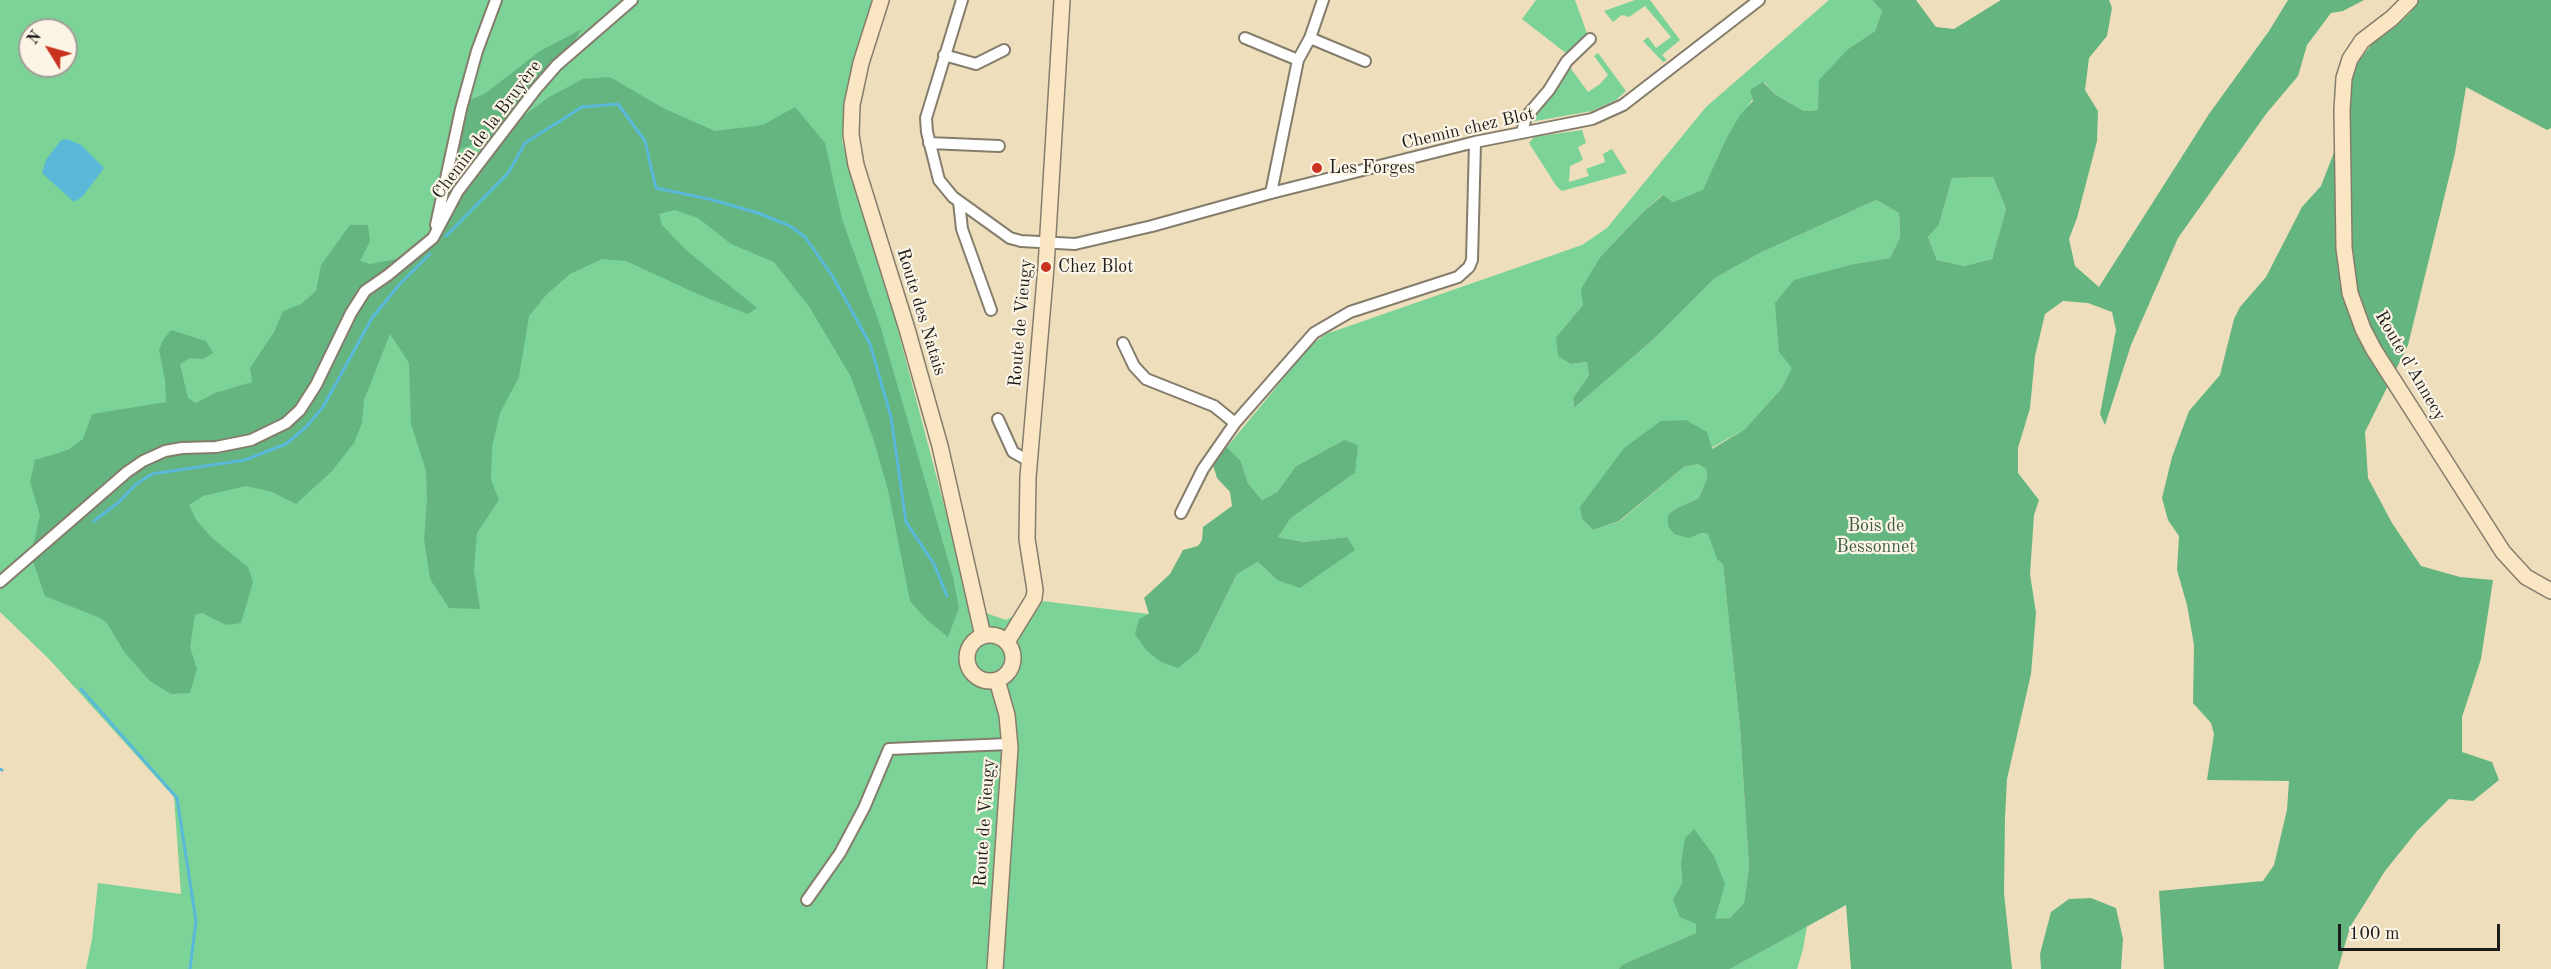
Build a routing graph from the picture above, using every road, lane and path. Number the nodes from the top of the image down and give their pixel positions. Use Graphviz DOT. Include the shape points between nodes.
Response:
graph roads {
  1 [pos="496,0"];
  2 [pos="632,0"];
  3 [pos="881,0"];
  4 [pos="962,0"];
  5 [pos="1062,0"];
  6 [pos="1323,0"];
  7 [pos="1759,0"];
  8 [pos="2409,0"];
  9 [pos="1245,38"];
  10 [pos="1310,38"];
  11 [pos="1590,39"];
  12 [pos="1004,50"];
  13 [pos="944,55"];
  14 [pos="1298,60"];
  15 [pos="1365,61"];
  16 [pos="1522,132"];
  17 [pos="1475,142"];
  18 [pos="929,143"];
  19 [pos="999,146"];
  20 [pos="1271,193"];
  21 [pos="959,202"];
  22 [pos="432,238"];
  23 [pos="1047,243"];
  24 [pos="991,309"];
  25 [pos="1123,343"];
  26 [pos="998,419"];
  27 [pos="1234,423"];
  28 [pos="1029,461"];
  29 [pos="1181,513"];
  30 [pos="0,582"];
  31 [pos="2551,591"];
  32 [pos="983,636"];
  33 [pos="1007,642"];
  34 [pos="997,680"];
  35 [pos="1009,744"];
  36 [pos="807,900"];
  37 [pos="995,969"];
  1 -- 22 [label="street" via="461,109"];
  2 -- 22 [label="street, Chemin de la Bruyère" via="556,65 536,88 458,191"];
  3 -- 32 [label="street, Route des Natais" via="861,63 852,105 851,135 856,165 940,446"];
  4 -- 13 [label="street, Chemin chez Blot"];
  5 -- 23 [label="street, Route de Vieugy"];
  6 -- 10 [label="street"];
  7 -- 16 [label="street, Chemin chez Blot" via="1623,105 1592,119"];
  8 -- 31 [label="street, Route d'Annecy" via="2362,41 2350,58 2344,78 2344,248 2350,292 2374,350 2503,552 2526,577"];
  9 -- 14 [label="street"];
  10 -- 14 [label="street"];
  10 -- 15 [label="street"];
  11 -- 16 [label="street" via="1567,61 1526,117"];
  12 -- 13 [label="street" via="976,64"];
  13 -- 18 [label="street, Chemin chez Blot" via="928,105"];
  14 -- 20 [label="street"];
  16 -- 17 [label="street, Chemin chez Blot"];
  17 -- 20 [label="street, Chemin chez Blot"];
  17 -- 27 [label="street" via="1469,267 1458,278 1350,312 1314,333"];
  18 -- 19 [label="street"];
  18 -- 21 [label="street, Chemin chez Blot" via="939,180"];
  20 -- 23 [label="street, Chemin chez Blot" via="1095,241"];
  21 -- 23 [label="street, Chemin chez Blot" via="1010,238"];
  21 -- 24 [label="street" via="962,229"];
  22 -- 30 [label="street, Chemin de la Bruyère" via="365,291 316,385 286,423 250,440 165,451 143,461"];
  23 -- 28 [label="street, Route de Vieugy"];
  25 -- 27 [label="street" via="1134,366 1146,379 1207,403"];
  26 -- 28 [label="street" via="1013,452"];
  27 -- 29 [label="street" via="1203,469"];
  28 -- 33 [label="street, Route de Vieugy" via="1027,539 1034,598"];
  32 -- 33 [label="street" via="998,636"];
  32 -- 34 [label="street" via="969,648 969,667 980,679"];
  33 -- 34 [label="street" via="1012,664"];
  34 -- 35 [label="street, Route de Vieugy" via="1007,714"];
  35 -- 36 [label="street" via="889,748 840,853"];
  35 -- 37 [label="street, Route de Vieugy"];
}
